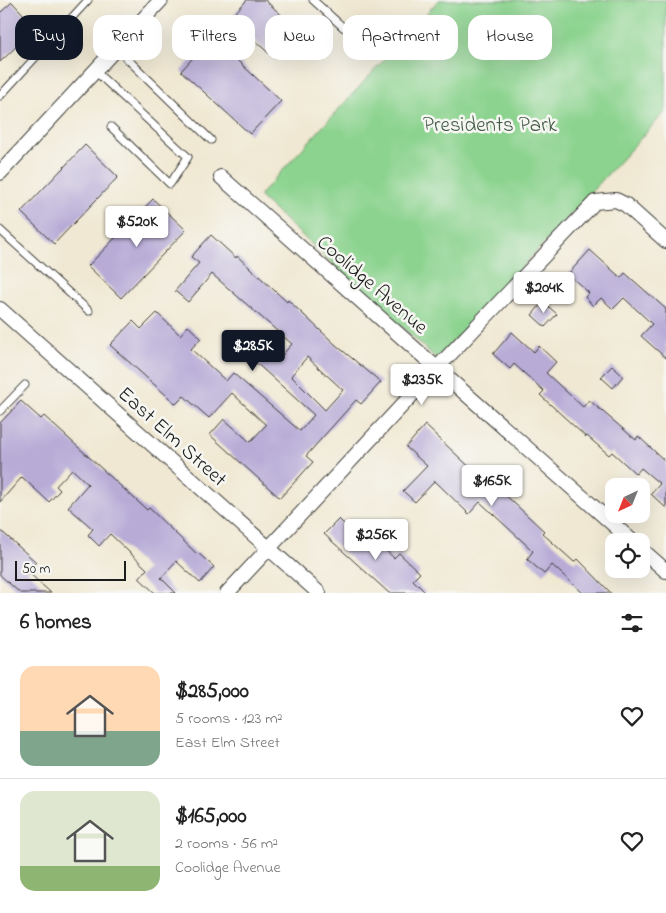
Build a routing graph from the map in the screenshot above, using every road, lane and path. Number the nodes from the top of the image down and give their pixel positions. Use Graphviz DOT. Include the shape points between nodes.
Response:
graph roads {
  1 [pos="88,0"];
  2 [pos="161,0"];
  3 [pos="313,0"];
  4 [pos="147,15"];
  5 [pos="343,27"];
  6 [pos="105,60"];
  7 [pos="128,60"];
  8 [pos="95,71"];
  9 [pos="0,96"];
  10 [pos="111,127"];
  11 [pos="211,140"];
  12 [pos="0,173"];
  13 [pos="221,177"];
  14 [pos="0,230"];
  15 [pos="666,241"];
  16 [pos="0,309"];
  17 [pos="89,311"];
  18 [pos="437,368"];
  19 [pos="25,385"];
  20 [pos="0,411"];
  21 [pos="623,533"];
  22 [pos="269,548"];
  23 [pos="650,557"];
  24 [pos="666,571"];
  25 [pos="228,593"];
  26 [pos="319,593"];
  1 -- 9 [label="lane"];
  2 -- 4 [label="street"];
  3 -- 5 [label="lane"];
  6 -- 8 [label="street"];
  7 -- 11 [label="lane"];
  8 -- 10 [label="lane" via="188,157 170,184"];
  8 -- 12 [label="street"];
  13 -- 18 [label="street, Coolidge Avenue"];
  14 -- 17 [label="lane"];
  15 -- 18 [label="street" via="626,205 616,200 595,202"];
  16 -- 22 [label="street, East Elm Street"];
  18 -- 21 [label="street, Coolidge Avenue"];
  18 -- 22 [label="street"];
  19 -- 20 [label="lane"];
  22 -- 25 [label="street"];
  22 -- 26 [label="street, East Elm Street"];
  23 -- 24 [label="street"];
}
